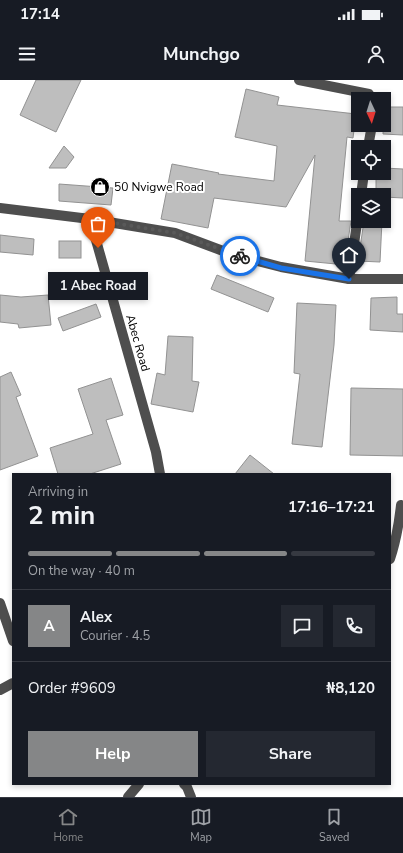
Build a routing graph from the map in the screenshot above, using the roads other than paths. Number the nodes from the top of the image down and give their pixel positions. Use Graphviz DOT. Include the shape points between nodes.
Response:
graph roads {
  1 [pos="299,80"];
  2 [pos="362,92"];
  3 [pos="0,208"];
  4 [pos="90,219"];
  5 [pos="356,228"];
  6 [pos="349,279"];
  7 [pos="403,279"];
  8 [pos="160,473"];
  9 [pos="401,505"];
  10 [pos="391,556"];
  11 [pos="0,603"];
  12 [pos="12,638"];
  13 [pos="12,684"];
  14 [pos="0,690"];
  15 [pos="138,785"];
  16 [pos="185,785"];
  17 [pos="128,797"];
  18 [pos="192,797"];
  1 -- 2 [label="street"];
  3 -- 4 [label="street"];
  4 -- 6 [label="street" via="175,233 231,254 281,268"];
  4 -- 8 [label="street, Abec Road"];
  5 -- 6 [label="street"];
  6 -- 7 [label="street"];
  9 -- 10 [label="street" via="397,536"];
  11 -- 12 [label="street"];
  13 -- 14 [label="street"];
  15 -- 17 [label="street"];
  16 -- 18 [label="street"];
}
